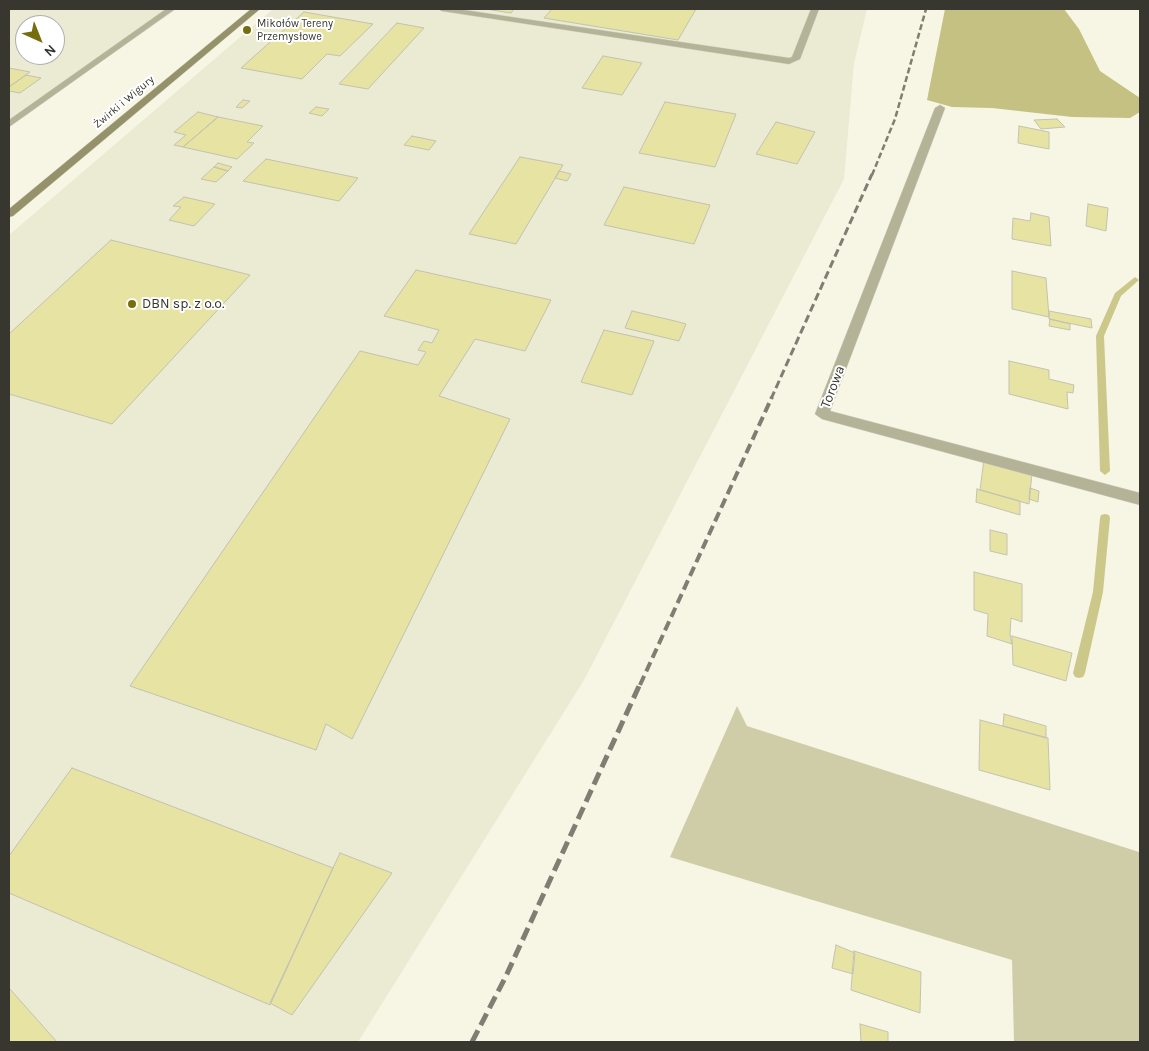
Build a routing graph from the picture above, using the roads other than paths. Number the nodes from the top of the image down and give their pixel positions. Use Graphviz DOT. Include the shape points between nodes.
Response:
graph roads {
  1 [pos="171,9"];
  2 [pos="256,9"];
  3 [pos="442,9"];
  4 [pos="810,9"];
  5 [pos="815,9"];
  6 [pos="940,108"];
  7 [pos="9,124"];
  8 [pos="9,214"];
  9 [pos="1140,499"];
  1 -- 7 [label="street"];
  2 -- 8 [label="street, Żwirki i Wigury"];
  3 -- 5 [label="street" via="789,61 796,59"];
  4 -- 5 [label="street"];
  6 -- 9 [label="street, Torowa" via="822,414"];
}
